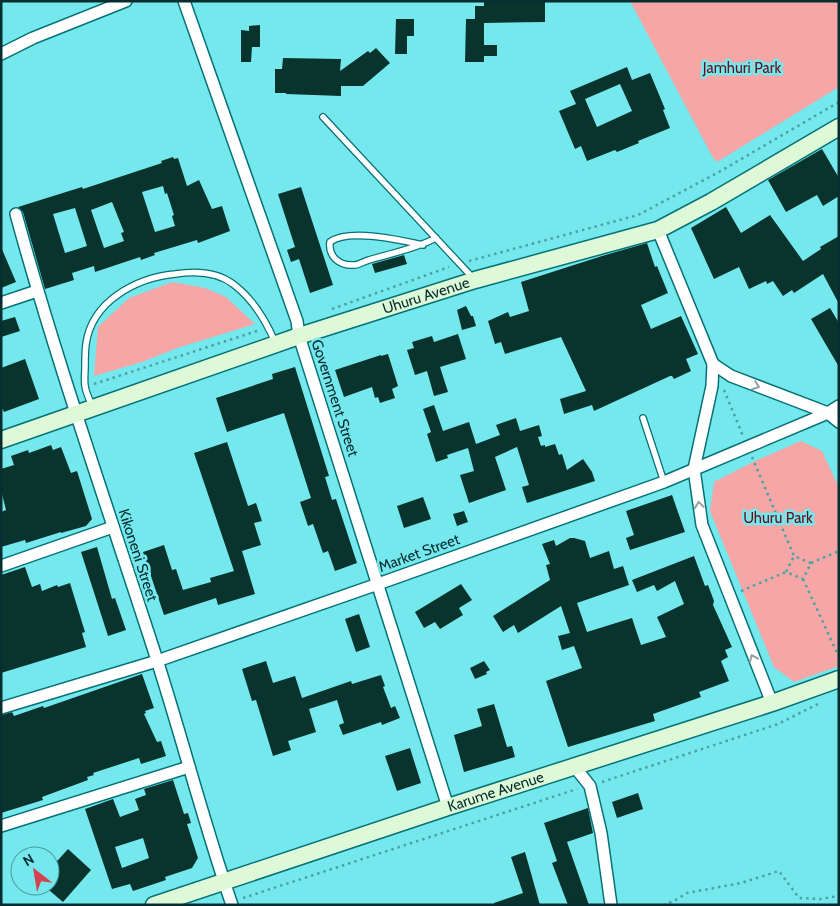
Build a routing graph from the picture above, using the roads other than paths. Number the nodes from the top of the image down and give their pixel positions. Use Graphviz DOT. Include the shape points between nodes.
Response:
graph roads {
  1 [pos="126,1"];
  2 [pos="184,1"];
  3 [pos="1,54"];
  4 [pos="323,117"];
  5 [pos="839,127"];
  6 [pos="16,214"];
  7 [pos="658,230"];
  8 [pos="436,238"];
  9 [pos="423,245"];
  10 [pos="475,280"];
  11 [pos="37,291"];
  12 [pos="1,302"];
  13 [pos="299,336"];
  14 [pos="275,344"];
  15 [pos="713,364"];
  16 [pos="839,406"];
  17 [pos="94,409"];
  18 [pos="828,413"];
  19 [pos="76,415"];
  20 [pos="643,418"];
  21 [pos="839,422"];
  22 [pos="1,440"];
  23 [pos="694,469"];
  24 [pos="664,482"];
  25 [pos="113,527"];
  26 [pos="1,566"];
  27 [pos="378,584"];
  28 [pos="157,660"];
  29 [pos="839,679"];
  30 [pos="772,703"];
  31 [pos="1,708"];
  32 [pos="574,766"];
  33 [pos="189,767"];
  34 [pos="448,807"];
  35 [pos="1,826"];
  36 [pos="224,881"];
  37 [pos="232,903"];
  38 [pos="154,905"];
  39 [pos="611,905"];
  1 -- 3 [label="street"];
  2 -- 13 [label="street, Government Street" via="297,321"];
  4 -- 8 [label="lane"];
  5 -- 7 [label="street, Uhuru Avenue"];
  6 -- 11 [label="street, Kikoneni Street"];
  7 -- 10 [label="street, Uhuru Avenue"];
  7 -- 15 [label="street"];
  8 -- 9 [label="lane"];
  8 -- 10 [label="lane"];
  9 -- 9 [label="lane" via="355,265 335,259 329,248 334,239 348,236 394,238"];
  10 -- 13 [label="street, Uhuru Avenue"];
  11 -- 12 [label="street"];
  11 -- 19 [label="street, Kikoneni Street"];
  13 -- 14 [label="street, Uhuru Avenue"];
  13 -- 27 [label="street, Government Street"];
  14 -- 17 [label="street, Uhuru Avenue"];
  14 -- 17 [label="lane" via="269,327 247,297 232,284 213,274 161,275 131,286 114,297 92,324 86,344 85,387"];
  15 -- 18 [label="street, one-way" via="731,376"];
  15 -- 23 [label="street" via="712,386"];
  16 -- 18 [label="street, Market Street"];
  17 -- 19 [label="street, Uhuru Avenue"];
  18 -- 21 [label="street"];
  18 -- 23 [label="street, Market Street"];
  19 -- 22 [label="street, Uhuru Avenue"];
  19 -- 25 [label="street, Kikoneni Street"];
  20 -- 24 [label="lane"];
  23 -- 24 [label="street, Market Street"];
  30 -- 23 [label="street, one-way" via="702,525"];
  24 -- 27 [label="street, Market Street"];
  25 -- 26 [label="street"];
  25 -- 28 [label="street, Kikoneni Street"];
  27 -- 28 [label="street, Market Street"];
  27 -- 34 [label="street, Government Street"];
  28 -- 31 [label="street, Market Street"];
  28 -- 33 [label="street, Kikoneni Street"];
  29 -- 30 [label="street, Karume Avenue"];
  30 -- 32 [label="street, Karume Avenue"];
  32 -- 34 [label="street, Karume Avenue"];
  32 -- 39 [label="street" via="590,786"];
  33 -- 35 [label="street"];
  33 -- 36 [label="street, Kikoneni Street"];
  34 -- 36 [label="street, Karume Avenue"];
  36 -- 37 [label="street, Kikoneni Street"];
  36 -- 38 [label="street, Karume Avenue"];
}
